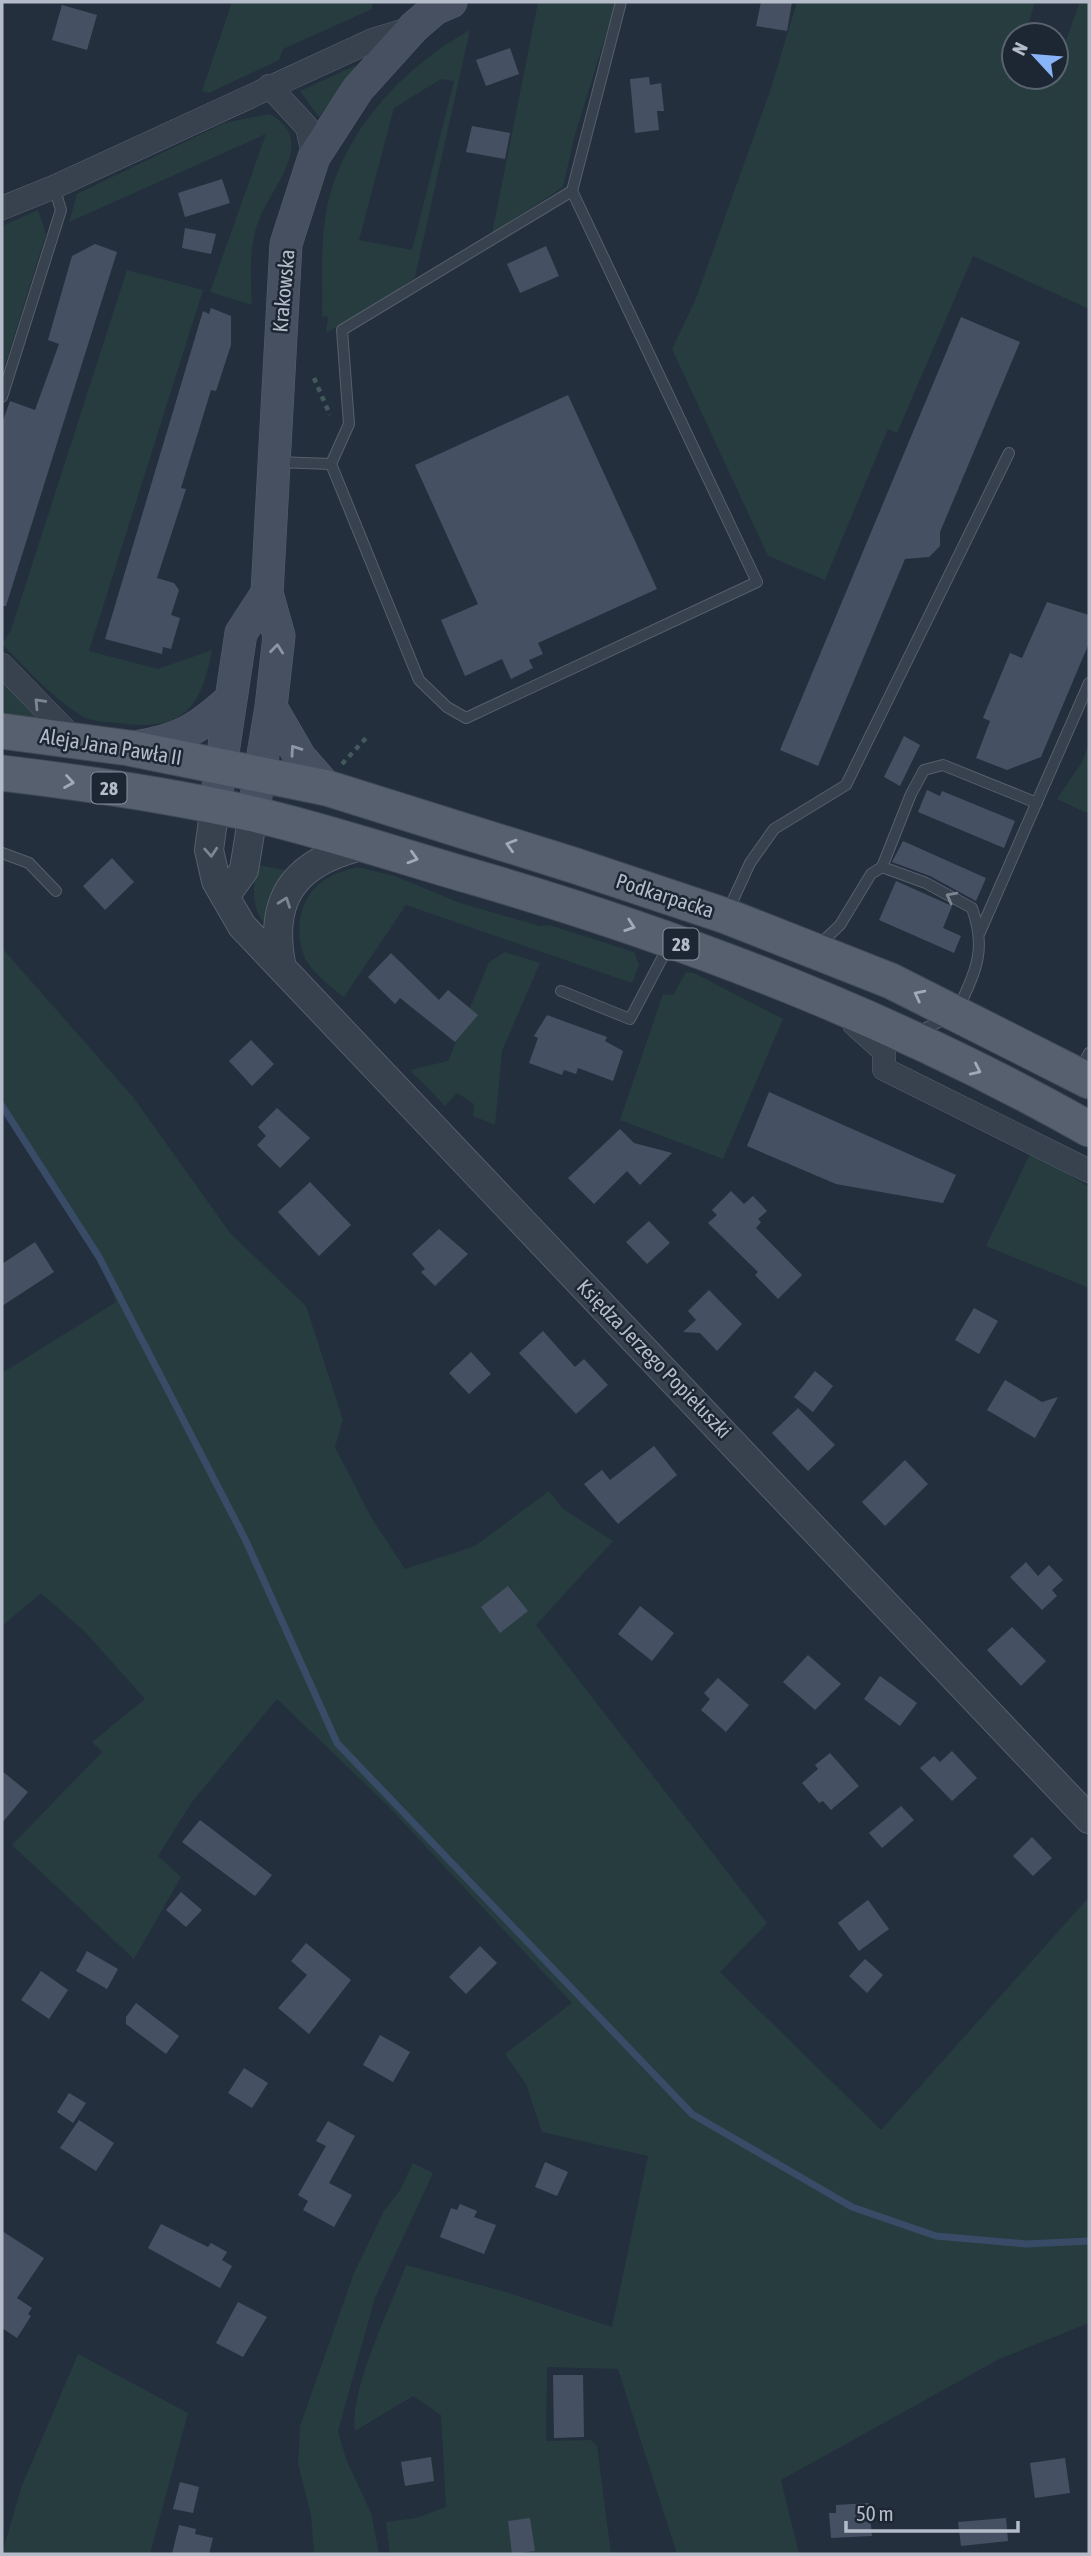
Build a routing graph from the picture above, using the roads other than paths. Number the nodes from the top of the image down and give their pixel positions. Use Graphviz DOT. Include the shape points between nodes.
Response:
graph roads {
  1 [pos="451,2"];
  2 [pos="621,2"];
  3 [pos="414,27"];
  4 [pos="269,86"];
  5 [pos="314,157"];
  6 [pos="54,187"];
  7 [pos="572,191"];
  8 [pos="2,208"];
  9 [pos="2,397"];
  10 [pos="1009,453"];
  11 [pos="274,462"];
  12 [pos="331,464"];
  13 [pos="267,593"];
  14 [pos="2,665"];
  15 [pos="1089,683"];
  16 [pos="231,699"];
  17 [pos="271,708"];
  18 [pos="2,731"];
  19 [pos="76,741"];
  20 [pos="129,748"];
  21 [pos="221,765"];
  22 [pos="2,773"];
  23 [pos="261,774"];
  24 [pos="334,777"];
  25 [pos="1037,803"];
  26 [pos="215,806"];
  27 [pos="253,814"];
  28 [pos="370,844"];
  29 [pos="2,853"];
  30 [pos="882,867"];
  31 [pos="56,891"];
  32 [pos="226,895"];
  33 [pos="726,916"];
  34 [pos="980,932"];
  35 [pos="672,941"];
  36 [pos="814,950"];
  37 [pos="282,968"];
  38 [pos="561,990"];
  39 [pos="823,1000"];
  40 [pos="956,1014"];
  41 [pos="919,1043"];
  42 [pos="1085,1069"];
  43 [pos="907,1080"];
  44 [pos="1089,1129"];
  45 [pos="1089,1171"];
  46 [pos="1089,1819"];
  1 -- 3 [label="main road, Krakowska"];
  2 -- 7 [label="lane"];
  3 -- 4 [label="street, Krakowska"];
  3 -- 5 [label="main road, Krakowska" via="358,89"];
  4 -- 5 [label="street" via="307,127"];
  4 -- 6 [label="street, Krakowska"];
  5 -- 11 [label="main road, Krakowska" via="286,244"];
  6 -- 8 [label="street, Krakowska"];
  6 -- 9 [label="lane" via="61,210"];
  7 -- 12 [label="lane" via="342,330 349,424"];
  7 -- 12 [label="lane" via="757,582 466,718 419,680"];
  10 -- 33 [label="lane" via="846,785 774,829 750,863"];
  11 -- 12 [label="lane"];
  11 -- 13 [label="main road, Krakowska"];
  13 -- 16 [label="main road, Krakowska" via="241,633"];
  17 -- 13 [label="main road, Krakowska, one-way" via="279,636"];
  19 -- 14 [label="street, one-way"];
  15 -- 25 [label="lane"];
  16 -- 20 [label="main road" via="201,727 170,742"];
  16 -- 21 [label="main road, Krakowska"];
  17 -- 23 [label="main road, Krakowska"];
  24 -- 17 [label="main road, one-way" via="300,757"];
  18 -- 19 [label="main road, Aleja Jana Pawła II / 28"];
  19 -- 20 [label="main road, Aleja Jana Pawła II / 28"];
  20 -- 21 [label="main road, Aleja Jana Pawła II / 28"];
  21 -- 23 [label="main road, Podkarpacka / 28"];
  21 -- 26 [label="main road, Księdza Jerzego Popiełuszki"];
  22 -- 26 [label="main road, Aleja Jana Pawła II / 28, one-way"];
  23 -- 24 [label="main road, Podkarpacka / 28"];
  23 -- 27 [label="main road"];
  33 -- 24 [label="main road, Podkarpacka / 28, one-way"];
  25 -- 30 [label="lane" via="943,765 924,770"];
  25 -- 34 [label="lane"];
  26 -- 27 [label="main road, 28"];
  26 -- 32 [label="street, Księdza Jerzego Popiełuszki, one-way" via="209,850 216,881"];
  27 -- 28 [label="main road, Podkarpacka / 28"];
  27 -- 32 [label="street" via="244,870"];
  28 -- 35 [label="main road, Podkarpacka / 28, one-way"];
  37 -- 28 [label="street, one-way" via="277,927 300,873 345,850"];
  29 -- 31 [label="lane" via="29,863"];
  34 -- 30 [label="lane, one-way" via="972,908 926,883"];
  30 -- 36 [label="lane" via="871,874 840,925"];
  32 -- 37 [label="street, Księdza Jerzego Popiełuszki" via="242,926"];
  33 -- 36 [label="main road, Podkarpacka / 28"];
  34 -- 40 [label="lane" via="980,956"];
  35 -- 38 [label="lane" via="630,1019"];
  35 -- 39 [label="main road, Podkarpacka / 28"];
  40 -- 36 [label="main road, Podkarpacka / 28, one-way"];
  37 -- 46 [label="street, Księdza Jerzego Popiełuszki"];
  39 -- 41 [label="main road, Podkarpacka / 28"];
  39 -- 43 [label="street, Podkarpacka" via="878,1042 884,1051 884,1069"];
  40 -- 41 [label="lane"];
  40 -- 42 [label="main road, Podkarpacka / 28"];
  41 -- 43 [label="street" via="906,1058 903,1073"];
  41 -- 44 [label="main road, Podkarpacka / 28, one-way"];
  43 -- 45 [label="street"];
}
